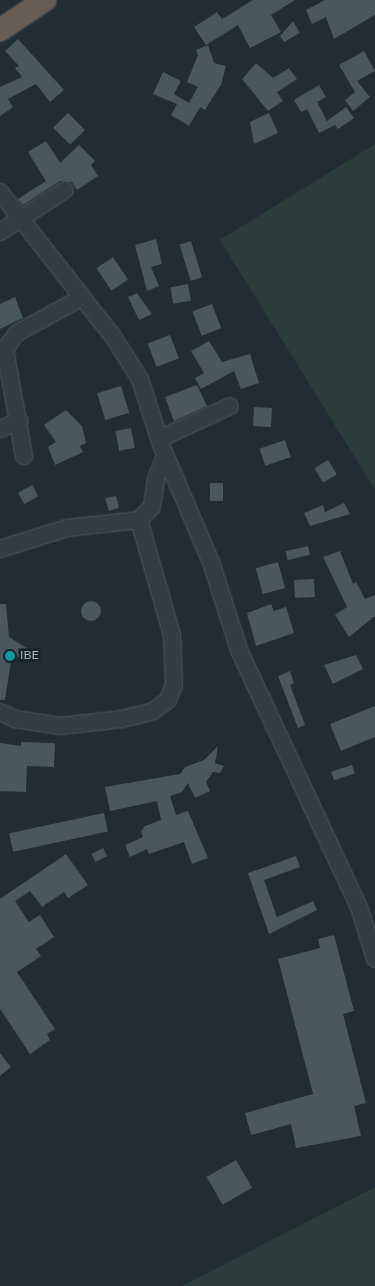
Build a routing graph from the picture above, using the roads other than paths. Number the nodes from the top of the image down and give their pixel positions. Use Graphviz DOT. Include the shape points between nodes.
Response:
graph roads {
  1 [pos="45,0"];
  2 [pos="0,30"];
  3 [pos="65,190"];
  4 [pos="0,192"];
  5 [pos="20,220"];
  6 [pos="0,232"];
  7 [pos="83,297"];
  8 [pos="230,406"];
  9 [pos="19,421"];
  10 [pos="0,429"];
  11 [pos="159,439"];
  12 [pos="24,456"];
  13 [pos="166,456"];
  14 [pos="139,520"];
  15 [pos="0,549"];
  16 [pos="0,712"];
  17 [pos="375,959"];
  1 -- 2 [label="highway"];
  3 -- 5 [label="street"];
  4 -- 5 [label="street"];
  5 -- 6 [label="street"];
  5 -- 7 [label="street"];
  7 -- 9 [label="street" via="17,333 4,349"];
  7 -- 11 [label="street" via="140,379"];
  8 -- 11 [label="street"];
  9 -- 10 [label="street"];
  9 -- 12 [label="street"];
  11 -- 13 [label="street"];
  13 -- 14 [label="street" via="156,479 152,506"];
  13 -- 17 [label="street" via="211,562 239,650 360,910"];
  14 -- 15 [label="street" via="67,528"];
  14 -- 16 [label="street" via="172,635 174,684 168,700 153,711 122,719 61,726 15,719"];
}
